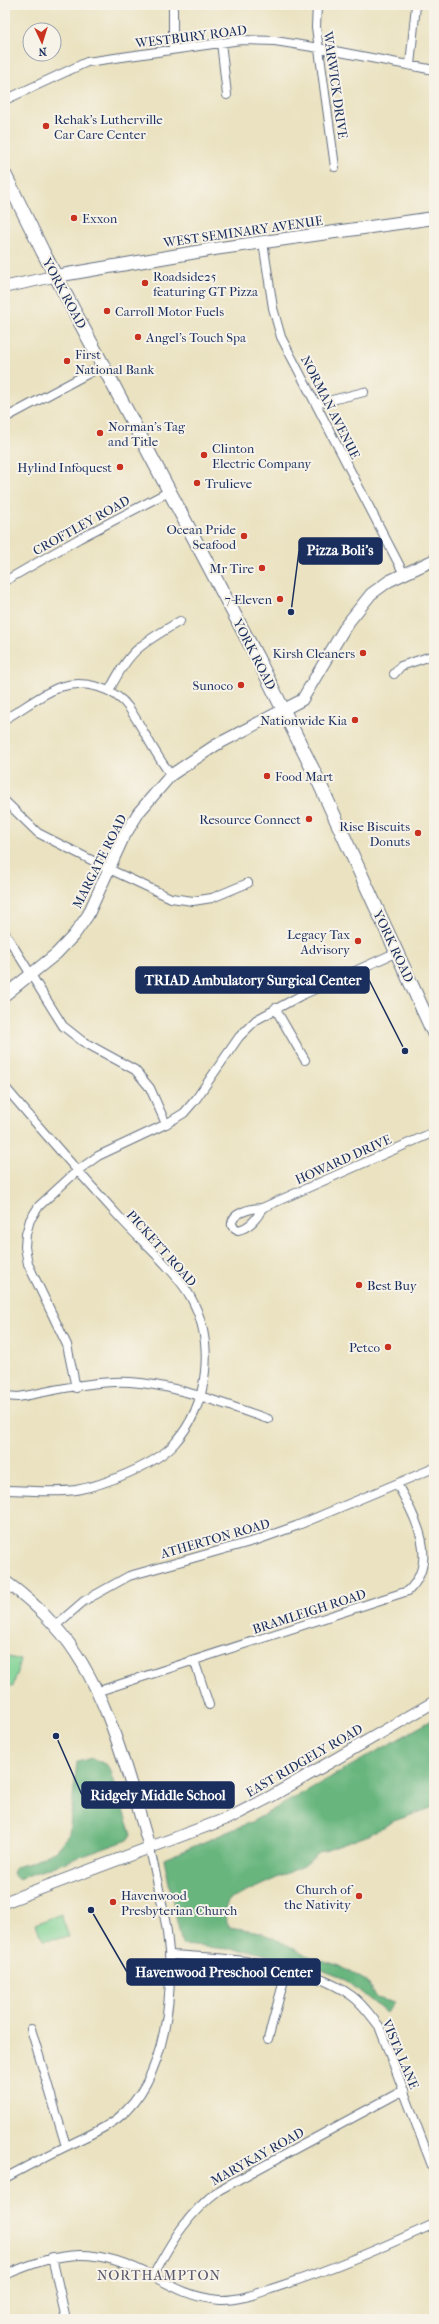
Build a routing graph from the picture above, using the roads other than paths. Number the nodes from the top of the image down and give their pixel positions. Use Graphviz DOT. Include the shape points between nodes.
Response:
graph roads {
  1 [pos="173,5"];
  2 [pos="317,5"];
  3 [pos="416,5"];
  4 [pos="221,42"];
  5 [pos="319,48"];
  6 [pos="173,49"];
  7 [pos="410,65"];
  8 [pos="434,70"];
  9 [pos="227,95"];
  10 [pos="5,100"];
  11 [pos="335,167"];
  12 [pos="5,175"];
  13 [pos="434,218"];
  14 [pos="263,242"];
  15 [pos="56,276"];
  16 [pos="5,286"];
  17 [pos="104,365"];
  18 [pos="364,392"];
  19 [pos="316,404"];
  20 [pos="5,418"];
  21 [pos="170,491"];
  22 [pos="434,560"];
  23 [pos="404,574"];
  24 [pos="5,581"];
  25 [pos="180,621"];
  26 [pos="434,655"];
  27 [pos="394,674"];
  28 [pos="109,691"];
  29 [pos="284,710"];
  30 [pos="5,719"];
  31 [pos="171,776"];
  32 [pos="5,802"];
  33 [pos="109,869"];
  34 [pos="248,883"];
  35 [pos="5,933"];
  36 [pos="397,952"];
  37 [pos="31,976"];
  38 [pos="5,995"];
  39 [pos="275,1008"];
  40 [pos="434,1034"];
  41 [pos="305,1060"];
  42 [pos="5,1087"];
  43 [pos="166,1124"];
  44 [pos="434,1132"];
  45 [pos="77,1171"];
  46 [pos="262,1208"];
  47 [pos="76,1388"];
  48 [pos="5,1396"];
  49 [pos="200,1396"];
  50 [pos="268,1419"];
  51 [pos="434,1468"];
  52 [pos="397,1484"];
  53 [pos="5,1490"];
  54 [pos="5,1581"];
  55 [pos="55,1626"];
  56 [pos="194,1660"];
  57 [pos="96,1692"];
  58 [pos="434,1702"];
  59 [pos="209,1705"];
  60 [pos="150,1849"];
  61 [pos="5,1902"];
  62 [pos="169,1955"];
  63 [pos="287,1969"];
  64 [pos="31,2029"];
  65 [pos="268,2039"];
  66 [pos="404,2090"];
  67 [pos="66,2146"];
  68 [pos="434,2171"];
  69 [pos="5,2178"];
  70 [pos="434,2224"];
  71 [pos="52,2257"];
  72 [pos="5,2275"];
  73 [pos="153,2276"];
  74 [pos="66,2319"];
  1 -- 6 [label="street"];
  2 -- 5 [label="street, WARWICK DRIVE" via="316,27"];
  3 -- 7 [label="street"];
  4 -- 5 [label="street, WESTBURY ROAD" via="263,40"];
  4 -- 6 [label="street, WESTBURY ROAD"];
  4 -- 9 [label="street"];
  5 -- 7 [label="street, WESTBURY ROAD"];
  5 -- 11 [label="street, WARWICK DRIVE"];
  6 -- 10 [label="street, WESTBURY ROAD" via="86,62"];
  7 -- 8 [label="street, WESTBURY ROAD"];
  12 -- 15 [label="main road, YORK ROAD"];
  13 -- 14 [label="main road, WEST SEMINARY AVENUE"];
  14 -- 15 [label="main road, WEST SEMINARY AVENUE"];
  14 -- 19 [label="street, NORMAN AVENUE" via="277,324"];
  15 -- 16 [label="street"];
  15 -- 17 [label="main road, YORK ROAD"];
  17 -- 20 [label="street"];
  17 -- 21 [label="main road, YORK ROAD"];
  18 -- 19 [label="street"];
  19 -- 23 [label="street, NORMAN AVENUE"];
  21 -- 24 [label="street, CROFTLEY ROAD"];
  21 -- 29 [label="main road, YORK ROAD"];
  22 -- 23 [label="street, MARGATE ROAD"];
  23 -- 29 [label="street, MARGATE ROAD" via="379,588 365,601 347,624 302,700"];
  25 -- 28 [label="street" via="134,650"];
  26 -- 27 [label="street" via="401,666"];
  28 -- 30 [label="street" via="84,685 61,687"];
  28 -- 31 [label="street" via="128,707 157,758"];
  29 -- 31 [label="street, MARGATE ROAD" via="216,745"];
  29 -- 36 [label="main road, YORK ROAD"];
  31 -- 33 [label="street, MARGATE ROAD" via="139,812 123,838"];
  32 -- 33 [label="street" via="38,833"];
  33 -- 34 [label="street" via="162,895 183,900 212,898"];
  33 -- 37 [label="street, MARGATE ROAD" via="88,915 74,935"];
  35 -- 37 [label="street"];
  36 -- 39 [label="street"];
  36 -- 40 [label="main road, YORK ROAD"];
  37 -- 38 [label="street, MARGATE ROAD"];
  37 -- 43 [label="street" via="54,1014 71,1034 124,1063 143,1078"];
  39 -- 41 [label="street"];
  39 -- 43 [label="street" via="256,1020 238,1037 190,1107"];
  42 -- 45 [label="street, PICKETT ROAD"];
  43 -- 45 [label="street" via="107,1150"];
  44 -- 46 [label="street, HOWARD DRIVE"];
  45 -- 47 [label="street" via="39,1206 30,1220 25,1247 34,1279 67,1345"];
  45 -- 49 [label="street, PICKETT ROAD" via="181,1284 189,1296 196,1309 205,1344 204,1379"];
  47 -- 48 [label="street" via="18,1397"];
  47 -- 49 [label="street" via="128,1382 160,1386"];
  49 -- 50 [label="street"];
  49 -- 53 [label="street, PICKETT ROAD" via="193,1416 173,1445 135,1470 76,1490"];
  51 -- 52 [label="street, ATHERTON ROAD"];
  52 -- 55 [label="street, ATHERTON ROAD" via="257,1540 128,1576 84,1601"];
  52 -- 56 [label="street, BRAMLEIGH ROAD" via="431,1545 431,1567 419,1584 408,1591"];
  54 -- 55 [label="street" via="36,1606"];
  55 -- 57 [label="street" via="79,1660"];
  56 -- 57 [label="street, BRAMLEIGH ROAD"];
  56 -- 59 [label="street"];
  57 -- 60 [label="street" via="120,1752"];
  58 -- 60 [label="street, EAST RIDGELY ROAD" via="257,1804 210,1826"];
  60 -- 61 [label="street, EAST RIDGELY ROAD"];
  60 -- 62 [label="street" via="164,1911"];
  62 -- 63 [label="street, VISTA LANE" via="228,1958"];
  62 -- 67 [label="street" via="162,2040 146,2085 118,2118"];
  63 -- 65 [label="street"];
  63 -- 66 [label="street, VISTA LANE" via="336,1987 353,1997 369,2012 379,2026"];
  64 -- 67 [label="street"];
  66 -- 68 [label="street, VISTA LANE"];
  66 -- 73 [label="street, MARYKAY ROAD" via="219,2190 202,2204 179,2230"];
  67 -- 69 [label="street"];
  70 -- 73 [label="street" via="330,2269 236,2299 220,2300 192,2295"];
  71 -- 72 [label="street"];
  71 -- 73 [label="street" via="73,2254 103,2256 130,2264"];
  71 -- 74 [label="street"];
}
